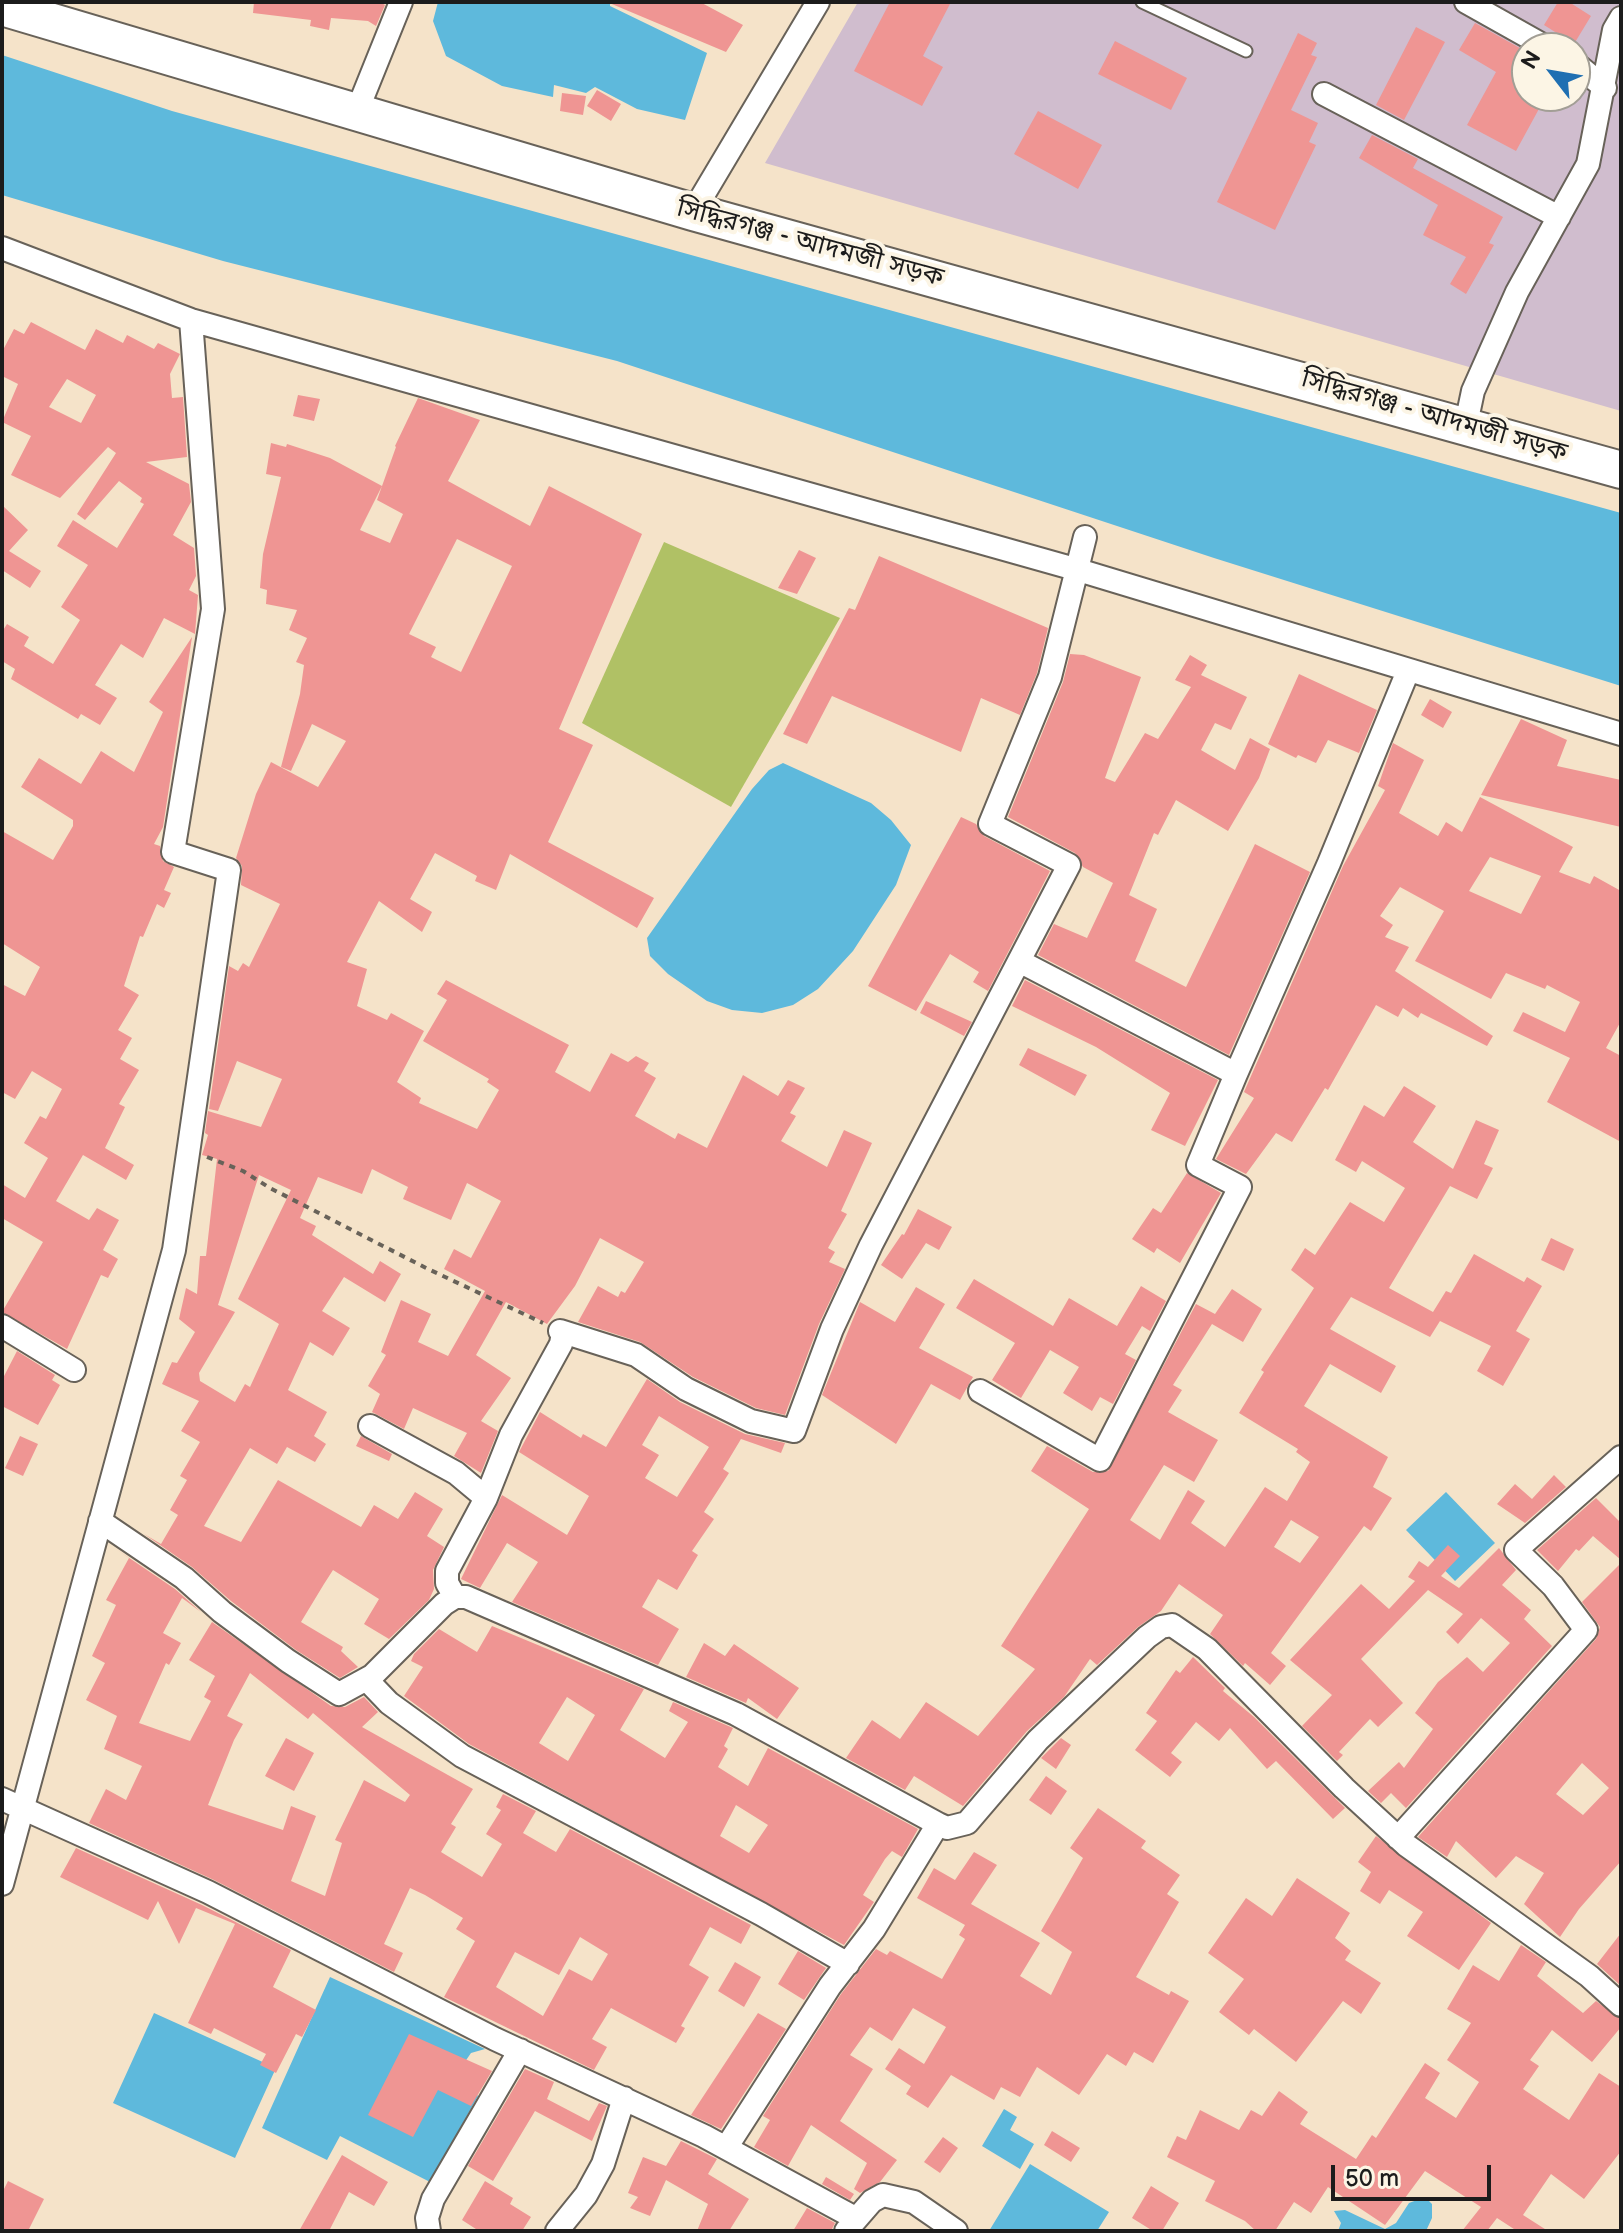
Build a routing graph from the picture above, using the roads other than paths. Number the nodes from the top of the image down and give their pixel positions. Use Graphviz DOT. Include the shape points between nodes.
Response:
graph roads {
  1 [pos="401,2"];
  2 [pos="818,2"];
  3 [pos="1142,2"];
  4 [pos="1466,2"];
  5 [pos="2,7"];
  6 [pos="1621,18"];
  7 [pos="1519,32"];
  8 [pos="1246,51"];
  9 [pos="1591,76"];
  10 [pos="1605,88"];
  11 [pos="1324,94"];
  12 [pos="357,111"];
  13 [pos="693,212"];
  14 [pos="1559,217"];
  15 [pos="2,248"];
  16 [pos="191,320"];
  17 [pos="1466,424"];
  18 [pos="1621,470"];
  19 [pos="1085,537"];
  20 [pos="1075,569"];
  21 [pos="1408,671"];
  22 [pos="1621,734"];
  23 [pos="1019,961"];
  24 [pos="1236,1074"];
  25 [pos="2,1326"];
  26 [pos="74,1370"];
  27 [pos="980,1391"];
  28 [pos="370,1426"];
  29 [pos="1621,1457"];
  30 [pos="486,1498"];
  31 [pos="100,1521"];
  32 [pos="455,1597"];
  33 [pos="367,1680"];
  34 [pos="12,1804"];
  35 [pos="938,1824"];
  36 [pos="1398,1838"];
  37 [pos="2,1884"];
  38 [pos="848,1964"];
  39 [pos="1621,2005"];
  40 [pos="520,2050"];
  41 [pos="624,2098"];
  42 [pos="726,2148"];
  43 [pos="851,2224"];
  44 [pos="429,2231"];
  45 [pos="557,2231"];
  46 [pos="956,2231"];
  1 -- 12 [label="street"];
  2 -- 13 [label="street"];
  3 -- 8 [label="lane"];
  4 -- 7 [label="street"];
  5 -- 12 [label="main road, সিদ্ধিরগঞ্জ - আদমজী সড়ক"];
  6 -- 10 [label="street" via="1614,30"];
  9 -- 10 [label="street"];
  10 -- 14 [label="street" via="1588,164"];
  11 -- 14 [label="street"];
  12 -- 13 [label="main road, সিদ্ধিরগঞ্জ - আদমজী সড়ক"];
  13 -- 17 [label="main road, সিদ্ধিরগঞ্জ - আদমজী সড়ক"];
  14 -- 17 [label="street" via="1517,292 1473,391"];
  15 -- 16 [label="street"];
  16 -- 20 [label="street"];
  16 -- 31 [label="street" via="213,609 173,852 229,870 174,1250"];
  17 -- 18 [label="main road, সিদ্ধিরগঞ্জ - আদমজী সড়ক"];
  19 -- 20 [label="street"];
  20 -- 21 [label="street"];
  20 -- 23 [label="street" via="1050,677 990,824 1069,865"];
  21 -- 22 [label="street"];
  21 -- 24 [label="street"];
  23 -- 24 [label="street"];
  23 -- 30 [label="street" via="871,1245 794,1431 751,1421 686,1389 636,1355 562,1332 561,1344 511,1435"];
  24 -- 27 [label="street" via="1198,1165 1240,1187 1100,1460"];
  25 -- 26 [label="street"];
  28 -- 30 [label="street" via="456,1473"];
  29 -- 36 [label="street" via="1516,1550 1553,1586 1586,1630"];
  30 -- 32 [label="street" via="447,1571"];
  31 -- 33 [label="street" via="184,1578 322,1685 339,1694"];
  31 -- 34 [label="street"];
  32 -- 33 [label="street"];
  32 -- 35 [label="street" via="466,1597 736,1714"];
  33 -- 38 [label="street" via="389,1703 462,1756"];
  34 -- 37 [label="street"];
  34 -- 40 [label="street" via="180,1879"];
  35 -- 36 [label="street" via="947,1828 967,1823 1047,1730 1147,1637 1172,1625 1207,1649"];
  35 -- 38 [label="street"];
  36 -- 39 [label="street" via="1589,1976"];
  38 -- 42 [label="street"];
  40 -- 41 [label="street"];
  40 -- 44 [label="street" via="433,2199"];
  41 -- 42 [label="street"];
  41 -- 45 [label="street" via="603,2164"];
  42 -- 43 [label="street"];
  43 -- 46 [label="street" via="883,2195 899,2196"];
}
